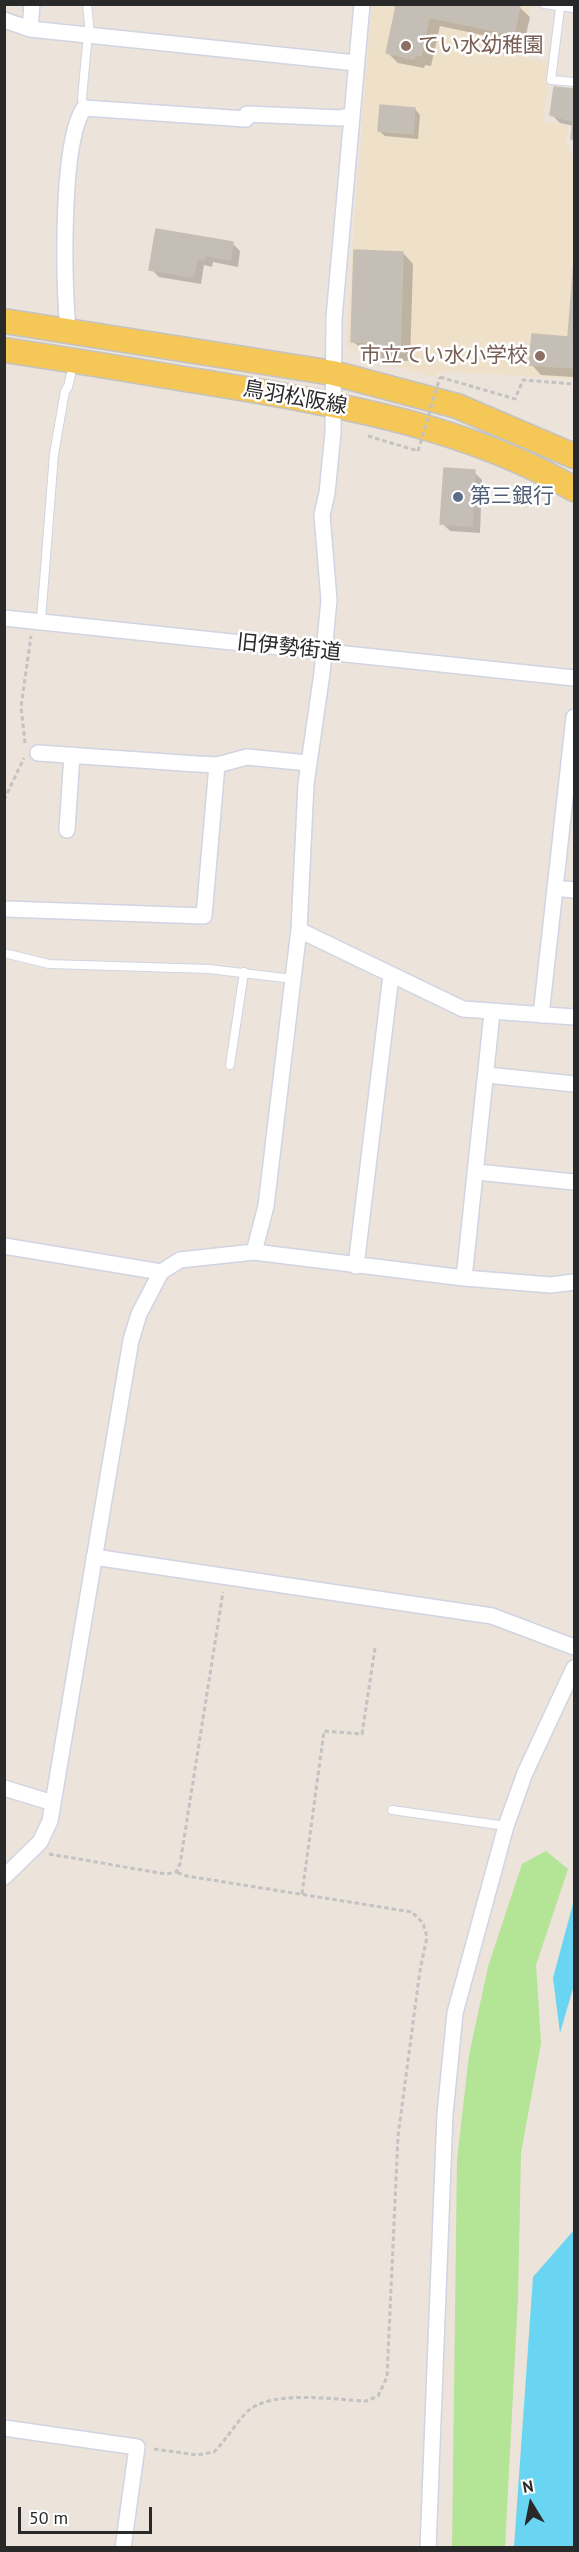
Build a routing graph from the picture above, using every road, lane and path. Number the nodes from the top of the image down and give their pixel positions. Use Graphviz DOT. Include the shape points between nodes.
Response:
graph roads {
  1 [pos="32,4"];
  2 [pos="87,4"];
  3 [pos="362,4"];
  4 [pos="544,4"];
  5 [pos="560,8"];
  6 [pos="574,8"];
  7 [pos="4,20"];
  8 [pos="30,29"];
  9 [pos="89,34"];
  10 [pos="356,63"];
  11 [pos="574,81"];
  12 [pos="84,108"];
  13 [pos="352,115"];
  14 [pos="4,321"];
  15 [pos="68,331"];
  16 [pos="4,350"];
  17 [pos="74,361"];
  18 [pos="333,373"];
  19 [pos="574,384"];
  20 [pos="334,404"];
  21 [pos="358,433"];
  22 [pos="574,456"];
  23 [pos="574,489"];
  24 [pos="4,618"];
  25 [pos="37,620"];
  26 [pos="324,652"];
  27 [pos="574,678"];
  28 [pos="574,717"];
  29 [pos="38,753"];
  30 [pos="72,755"];
  31 [pos="308,763"];
  32 [pos="217,765"];
  33 [pos="571,789"];
  34 [pos="4,800"];
  35 [pos="67,830"];
  36 [pos="555,888"];
  37 [pos="574,890"];
  38 [pos="5,911"];
  39 [pos="299,930"];
  40 [pos="4,953"];
  41 [pos="244,972"];
  42 [pos="391,975"];
  43 [pos="293,979"];
  44 [pos="492,1013"];
  45 [pos="541,1015"];
  46 [pos="574,1017"];
  47 [pos="230,1065"];
  48 [pos="488,1076"];
  49 [pos="574,1084"];
  50 [pos="477,1172"];
  51 [pos="574,1182"];
  52 [pos="4,1246"];
  53 [pos="254,1252"];
  54 [pos="356,1266"];
  55 [pos="161,1272"];
  56 [pos="464,1278"];
  57 [pos="574,1282"];
  58 [pos="94,1557"];
  59 [pos="231,1578"];
  60 [pos="574,1647"];
  61 [pos="375,1648"];
  62 [pos="574,1668"];
  63 [pos="4,1788"];
  64 [pos="53,1803"];
  65 [pos="392,1810"];
  66 [pos="506,1826"];
  67 [pos="33,1851"];
  68 [pos="176,1872"];
  69 [pos="4,1877"];
  70 [pos="302,1894"];
  71 [pos="4,2428"];
  72 [pos="137,2447"];
  73 [pos="123,2547"];
  74 [pos="428,2547"];
  1 -- 8 [label="street"];
  2 -- 9 [label="lane"];
  3 -- 10 [label="street"];
  4 -- 5 [label="lane"];
  5 -- 6 [label="lane"];
  5 -- 11 [label="lane" via="551,80"];
  7 -- 8 [label="street"];
  8 -- 9 [label="street"];
  9 -- 10 [label="street"];
  9 -- 12 [label="lane"];
  10 -- 13 [label="street"];
  12 -- 13 [label="street" via="246,118 247,114 340,118"];
  12 -- 15 [label="street" via="73,135 67,206 64,287"];
  13 -- 18 [label="street" via="334,318"];
  14 -- 15 [label="main road, 鳥羽松阪線"];
  15 -- 18 [label="main road, 鳥羽松阪線"];
  16 -- 17 [label="main road, 鳥羽松阪線"];
  17 -- 20 [label="main road, 鳥羽松阪線"];
  17 -- 25 [label="lane" via="54,454"];
  18 -- 20 [label="street"];
  18 -- 22 [label="main road, 鳥羽松阪線" via="457,406"];
  19 -- 21 [label="path, bridge" via="523,380 515,399 440,377 418,451"];
  20 -- 23 [label="main road, 鳥羽松阪線" via="404,420 468,442"];
  20 -- 26 [label="street" via="322,515 329,600"];
  24 -- 25 [label="street, 旧伊勢街道"];
  25 -- 26 [label="street, 旧伊勢街道"];
  25 -- 34 [label="path" via="21,707 26,752"];
  26 -- 27 [label="street, 旧伊勢街道"];
  26 -- 31 [label="street"];
  28 -- 33 [label="street"];
  29 -- 30 [label="street"];
  30 -- 32 [label="street"];
  30 -- 35 [label="street"];
  31 -- 32 [label="street" via="247,757"];
  31 -- 39 [label="street"];
  32 -- 38 [label="street" via="204,916"];
  33 -- 36 [label="street"];
  36 -- 37 [label="street"];
  36 -- 45 [label="street"];
  39 -- 42 [label="street"];
  39 -- 43 [label="street"];
  40 -- 41 [label="lane" via="74,966"];
  41 -- 43 [label="lane"];
  41 -- 47 [label="lane"];
  42 -- 44 [label="street" via="463,1009"];
  42 -- 54 [label="street"];
  43 -- 53 [label="street" via="266,1206"];
  44 -- 45 [label="street"];
  44 -- 48 [label="street"];
  45 -- 46 [label="street"];
  48 -- 49 [label="street"];
  48 -- 50 [label="street"];
  50 -- 51 [label="street"];
  50 -- 56 [label="street"];
  52 -- 55 [label="street"];
  53 -- 54 [label="street"];
  53 -- 55 [label="street" via="180,1260"];
  54 -- 56 [label="street"];
  55 -- 58 [label="street" via="139,1314 131,1340"];
  56 -- 57 [label="street" via="551,1285"];
  58 -- 59 [label="street"];
  58 -- 64 [label="street"];
  59 -- 60 [label="street" via="492,1616"];
  59 -- 68 [label="path" via="221,1595"];
  61 -- 70 [label="path" via="362,1734 324,1731"];
  62 -- 66 [label="street" via="525,1773"];
  63 -- 64 [label="street"];
  64 -- 67 [label="street" via="46,1833"];
  65 -- 66 [label="lane"];
  66 -- 74 [label="street" via="455,2013 447,2078"];
  67 -- 68 [label="path" via="166,1874"];
  67 -- 69 [label="street"];
  68 -- 70 [label="path"];
  70 -- 72 [label="path" via="412,1912 423,1923 427,1937 398,2136 387,2377 378,2396 366,2401 288,2398 261,2402 247,2412 214,2452 196,2455"];
  71 -- 72 [label="street"];
  72 -- 73 [label="street"];
}
